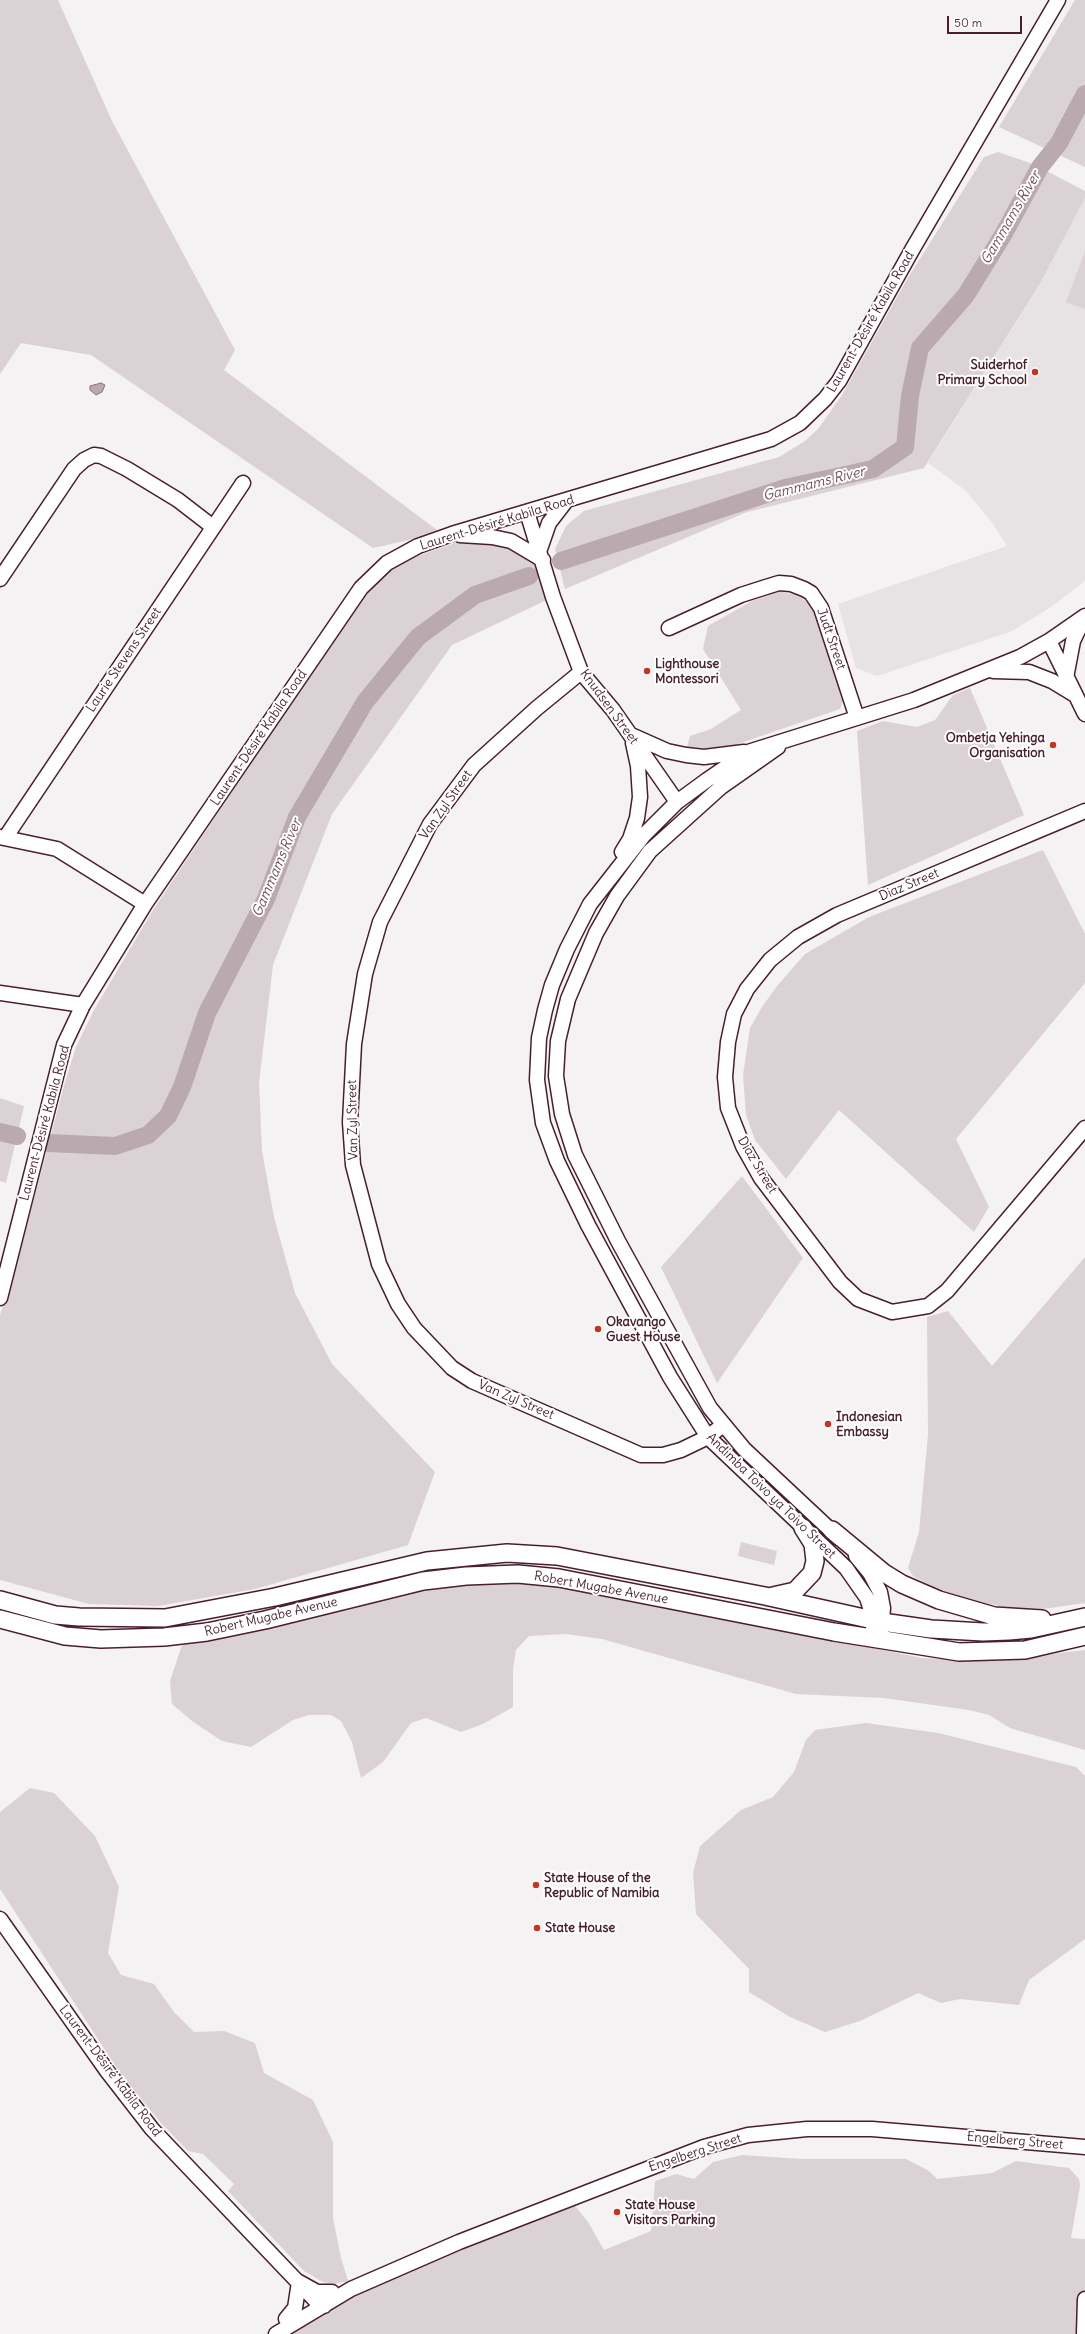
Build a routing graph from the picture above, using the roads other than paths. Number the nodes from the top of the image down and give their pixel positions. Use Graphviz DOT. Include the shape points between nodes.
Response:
graph roads {
  1 [pos="1058,0"];
  2 [pos="243,483"];
  3 [pos="566,501"];
  4 [pos="527,512"];
  5 [pos="213,527"];
  6 [pos="452,534"];
  7 [pos="542,554"];
  8 [pos="0,579"];
  9 [pos="1085,616"];
  10 [pos="669,628"];
  11 [pos="1049,641"];
  12 [pos="987,671"];
  13 [pos="581,672"];
  14 [pos="1066,678"];
  15 [pos="1075,695"];
  16 [pos="1085,714"];
  17 [pos="857,718"];
  18 [pos="631,735"];
  19 [pos="791,738"];
  20 [pos="748,752"];
  21 [pos="721,787"];
  22 [pos="677,802"];
  23 [pos="1085,811"];
  24 [pos="2,837"];
  25 [pos="650,851"];
  26 [pos="145,904"];
  27 [pos="590,904"];
  28 [pos="0,993"];
  29 [pos="83,1005"];
  30 [pos="1085,1128"];
  31 [pos="6,1250"];
  32 [pos="0,1298"];
  33 [pos="723,1425"];
  34 [pos="708,1437"];
  35 [pos="803,1528"];
  36 [pos="832,1530"];
  37 [pos="0,1590"];
  38 [pos="765,1596"];
  39 [pos="0,1600"];
  40 [pos="79,1617"];
  41 [pos="0,1619"];
  42 [pos="1078,1619"];
  43 [pos="878,1621"];
  44 [pos="0,1625"];
  45 [pos="28,1628"];
  46 [pos="1085,1636"];
  47 [pos="876,1639"];
  48 [pos="0,1919"];
  49 [pos="1085,2147"];
  50 [pos="299,2282"];
  51 [pos="351,2289"];
  52 [pos="332,2292"];
  53 [pos="1085,2299"];
  54 [pos="319,2303"];
  55 [pos="286,2319"];
  56 [pos="265,2334"];
  57 [pos="276,2334"];
  58 [pos="1084,2334"];
  1 -- 3 [label="street, Laurent-Désiré Kabila Road" via="839,381 813,412 800,423 771,439"];
  2 -- 5 [label="street, Laurie Stevens Street"];
  3 -- 4 [label="street, Laurent-Désiré Kabila Road"];
  3 -- 7 [label="street" via="549,523"];
  4 -- 6 [label="street, Laurent-Désiré Kabila Road"];
  4 -- 7 [label="street, Knudsen Street"];
  5 -- 8 [label="street" via="178,500 127,469 94,455 74,470"];
  5 -- 24 [label="street, Laurie Stevens Street"];
  6 -- 7 [label="street" via="511,541"];
  6 -- 26 [label="street, Laurent-Désiré Kabila Road" via="418,546 387,563 361,588"];
  7 -- 13 [label="street, Knudsen Street" via="553,597"];
  9 -- 11 [label="street, Andimba Toivo ya Toivo Street"];
  9 -- 14 [label="street" via="1073,641"];
  10 -- 17 [label="street, Judt Street" via="741,595 779,583 804,588 811,593 821,608"];
  11 -- 12 [label="street, Andimba Toivo ya Toivo Street"];
  11 -- 14 [label="street"];
  12 -- 15 [label="street" via="1029,672 1052,681"];
  12 -- 17 [label="street, Andimba Toivo ya Toivo Street" via="914,700"];
  13 -- 18 [label="street, Knudsen Street"];
  13 -- 34 [label="street, Van Zyl Street" via="474,765 430,824 380,922 365,974 354,1044 350,1122 353,1165 379,1264 398,1304 414,1328 452,1368 472,1381 640,1455 663,1455 681,1450"];
  14 -- 15 [label="street"];
  15 -- 16 [label="street"];
  17 -- 19 [label="street, Andimba Toivo ya Toivo Street"];
  18 -- 20 [label="street" via="667,752 686,755 704,757"];
  18 -- 22 [label="street, Knudsen Street"];
  18 -- 27 [label="street" via="638,766 640,797 637,818 630,839"];
  19 -- 20 [label="street, Andimba Toivo ya Toivo Street"];
  19 -- 21 [label="street, Andimba Toivo ya Toivo Street"];
  20 -- 22 [label="street, Andimba Toivo ya Toivo Street"];
  21 -- 22 [label="street, Andimba Toivo ya Toivo Street" via="693,801"];
  21 -- 25 [label="street, Andimba Toivo ya Toivo Street"];
  22 -- 25 [label="street, Andimba Toivo ya Toivo Street" via="675,817"];
  22 -- 27 [label="street, Andimba Toivo ya Toivo Street" via="630,851"];
  23 -- 30 [label="street, Diaz Street" via="837,915 798,937 770,960 747,989 734,1014 725,1076 728,1108 743,1146 761,1178 840,1282 858,1299 892,1312 928,1306 947,1291"];
  24 -- 26 [label="street" via="57,849"];
  25 -- 33 [label="street, Andimba Toivo ya Toivo Street" via="617,896 599,927 571,992 558,1041 556,1076 562,1114 575,1155 618,1241 690,1372"];
  26 -- 29 [label="street, Laurent-Désiré Kabila Road"];
  27 -- 34 [label="street, Andimba Toivo ya Toivo Street" via="552,984 545,1010 539,1038 537,1080 543,1122 588,1225 670,1377"];
  28 -- 29 [label="street"];
  29 -- 31 [label="street, Laurent-Désiré Kabila Road" via="64,1045"];
  31 -- 32 [label="street, Laurent-Désiré Kabila Road"];
  33 -- 34 [label="street, Van Zyl Street"];
  33 -- 36 [label="street, Andimba Toivo ya Toivo Street" via="744,1449"];
  34 -- 35 [label="street, Andimba Toivo ya Toivo Street"];
  35 -- 38 [label="main road" via="813,1544 815,1561 812,1573 795,1591"];
  35 -- 43 [label="street, Andimba Toivo ya Toivo Street" via="846,1568 868,1598"];
  36 -- 42 [label="main road" via="884,1573 939,1600 994,1616"];
  36 -- 43 [label="street, Andimba Toivo ya Toivo Street" via="862,1563 875,1583 882,1598"];
  37 -- 40 [label="main road"];
  38 -- 40 [label="main road, Robert Mugabe Avenue" via="557,1556 507,1553 427,1561 275,1597 165,1618"];
  38 -- 43 [label="main road, Robert Mugabe Avenue"];
  39 -- 40 [label="main road, Robert Mugabe Avenue" via="55,1615"];
  41 -- 45 [label="main road, Robert Mugabe Avenue"];
  42 -- 43 [label="main road, Robert Mugabe Avenue" via="1031,1629 983,1632 932,1629"];
  43 -- 47 [label="street, Andimba Toivo ya Toivo Street"];
  44 -- 45 [label="main road"];
  45 -- 47 [label="main road, Robert Mugabe Avenue" via="65,1636 101,1639 164,1637 207,1632 265,1620 423,1581 518,1574 574,1580"];
  46 -- 47 [label="main road, Robert Mugabe Avenue" via="1050,1646 1005,1652 959,1652"];
  48 -- 50 [label="street, Laurent-Désiré Kabila Road" via="107,2071 152,2129"];
  49 -- 51 [label="street, Engelberg Street" via="872,2129 807,2129 748,2135 704,2147 635,2173 459,2242"];
  50 -- 52 [label="street, Laurent-Désiré Kabila Road" via="317,2292"];
  50 -- 54 [label="street, Laurent-Désiré Kabila Road"];
  50 -- 55 [label="street" via="295,2308"];
  51 -- 52 [label="street, Engelberg Street"];
  51 -- 54 [label="street, Engelberg Street"];
  52 -- 54 [label="street, Engelberg Street"];
  53 -- 58 [label="street"];
  54 -- 55 [label="street, Engelberg Street"];
  54 -- 57 [label="street, Engelberg Street"];
  55 -- 56 [label="street, Engelberg Street"];
}
